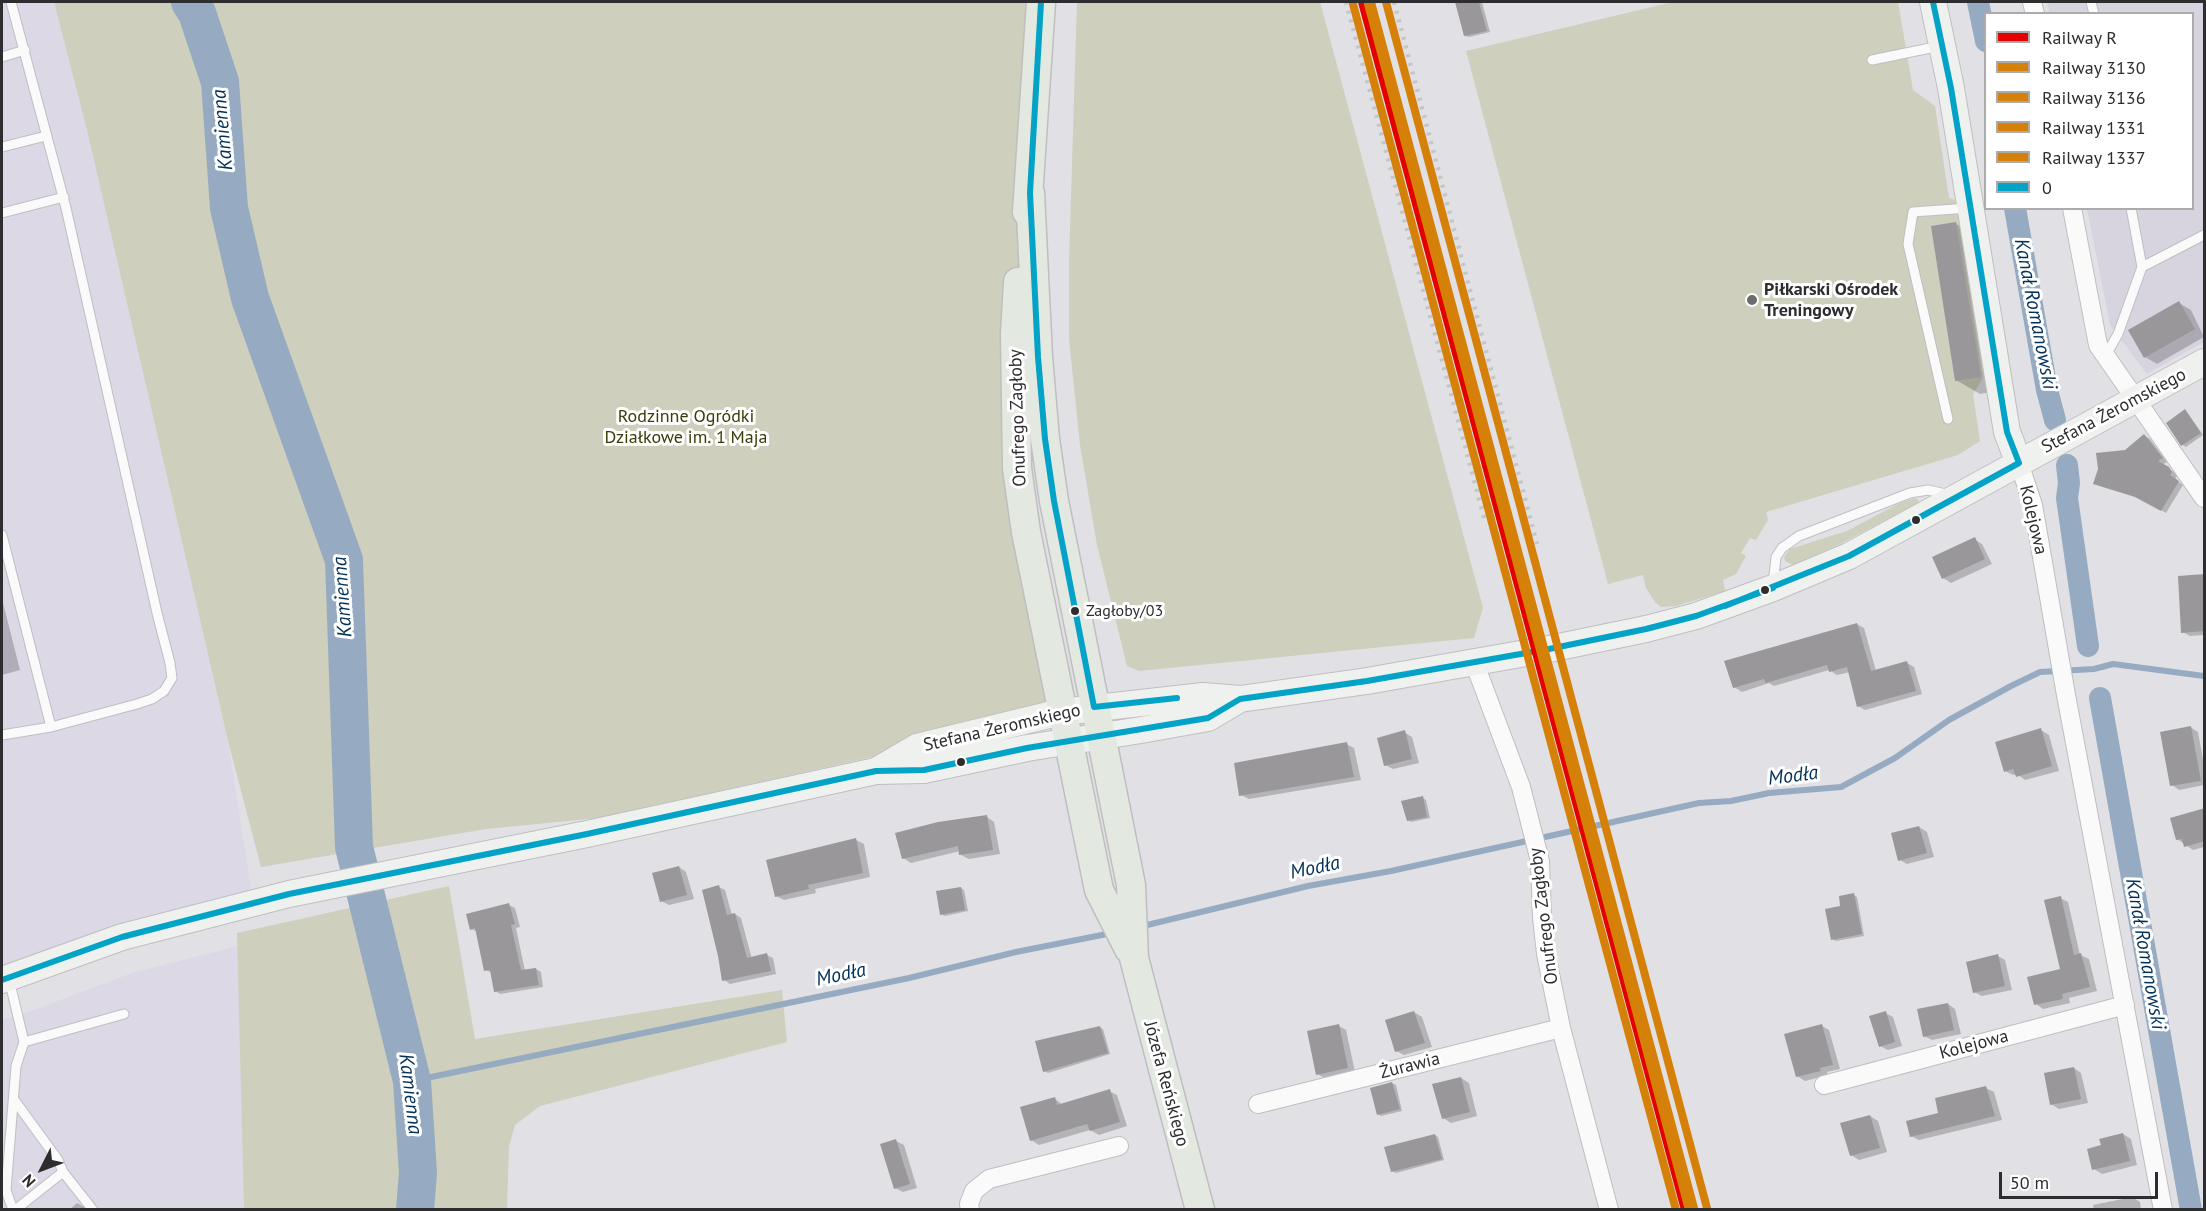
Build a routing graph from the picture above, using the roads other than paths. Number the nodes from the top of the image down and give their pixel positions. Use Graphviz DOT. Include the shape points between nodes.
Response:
graph roads {
  1 [pos="11,2"];
  2 [pos="1041,2"];
  3 [pos="1933,2"];
  4 [pos="1942,46"];
  5 [pos="25,50"];
  6 [pos="2,57"];
  7 [pos="1872,60"];
  8 [pos="46,136"];
  9 [pos="2,147"];
  10 [pos="1030,193"];
  11 [pos="64,197"];
  12 [pos="1971,208"];
  13 [pos="2072,210"];
  14 [pos="2131,210"];
  15 [pos="2,213"];
  16 [pos="2205,235"];
  17 [pos="2142,267"];
  18 [pos="2106,356"];
  19 [pos="2205,362"];
  20 [pos="2136,400"];
  21 [pos="1948,419"];
  22 [pos="2019,463"];
  23 [pos="1958,497"];
  24 [pos="2205,498"];
  25 [pos="2,535"];
  26 [pos="1773,588"];
  27 [pos="1474,662"];
  28 [pos="1240,699"];
  29 [pos="1094,707"];
  30 [pos="1061,712"];
  31 [pos="51,727"];
  32 [pos="2,735"];
  33 [pos="1100,736"];
  34 [pos="1067,742"];
  35 [pos="876,771"];
  36 [pos="1134,958"];
  37 [pos="5,979"];
  38 [pos="2125,1005"];
  39 [pos="124,1014"];
  40 [pos="1561,1028"];
  41 [pos="24,1042"];
  42 [pos="1824,1085"];
  43 [pos="15,1101"];
  44 [pos="1258,1104"];
  45 [pos="1119,1146"];
  46 [pos="63,1172"];
  47 [pos="14,1209"];
  48 [pos="93,1209"];
  49 [pos="970,1209"];
  50 [pos="1200,1209"];
  51 [pos="1609,1209"];
  52 [pos="2163,1209"];
  1 -- 5 [label="lane"];
  2 -- 10 [label="main road, Onufrego Zagłoby"];
  3 -- 4 [label="street, Kolejowa"];
  4 -- 7 [label="lane"];
  4 -- 12 [label="street, Kolejowa"];
  5 -- 6 [label="lane"];
  5 -- 8 [label="lane"];
  8 -- 9 [label="lane"];
  8 -- 11 [label="lane"];
  10 -- 29 [label="main road, Onufrego Zagłoby" via="1045,439"];
  10 -- 30 [label="main road, Onufrego Zagłoby" via="1016,325 1017,468"];
  11 -- 15 [label="lane"];
  11 -- 31 [label="lane" via="172,678 164,691 152,699"];
  12 -- 21 [label="lane" via="1913,212 1908,244"];
  12 -- 22 [label="street, Kolejowa" via="2007,432"];
  13 -- 18 [label="street" via="2098,345"];
  14 -- 17 [label="lane"];
  16 -- 17 [label="lane"];
  17 -- 18 [label="lane"];
  18 -- 20 [label="street"];
  19 -- 20 [label="street, Stefana Żeromskiego"];
  20 -- 22 [label="street, Stefana Żeromskiego"];
  20 -- 24 [label="street"];
  22 -- 23 [label="street, Stefana Żeromskiego"];
  22 -- 38 [label="street, Kolejowa" via="2033,505"];
  23 -- 26 [label="street, Stefana Żeromskiego" via="1849,556"];
  23 -- 26 [label="lane" via="1928,490 1910,493 1799,536 1776,557"];
  25 -- 31 [label="lane"];
  26 -- 27 [label="street, Stefana Żeromskiego" via="1646,629"];
  27 -- 28 [label="street, Stefana Żeromskiego"];
  27 -- 40 [label="street, Onufrego Zagłoby" via="1521,787 1540,861 1545,954"];
  28 -- 29 [label="street, Stefana Żeromskiego" via="1203,696"];
  28 -- 33 [label="street, Stefana Żeromskiego" via="1208,718"];
  29 -- 30 [label="street, Stefana Żeromskiego"];
  29 -- 33 [label="main road, Józefa Reńskiego"];
  30 -- 34 [label="main road, Józefa Reńskiego"];
  30 -- 35 [label="street, Stefana Żeromskiego" via="917,747"];
  31 -- 32 [label="lane"];
  33 -- 34 [label="street, Stefana Żeromskiego"];
  33 -- 36 [label="main road, Józefa Reńskiego" via="1131,885"];
  34 -- 35 [label="street, Stefana Żeromskiego" via="924,770"];
  34 -- 36 [label="main road, Józefa Reńskiego" via="1099,890"];
  35 -- 37 [label="street, Stefana Żeromskiego" via="289,894 122,937"];
  36 -- 50 [label="main road, Józefa Reńskiego"];
  37 -- 41 [label="lane"];
  38 -- 42 [label="street, Kolejowa"];
  38 -- 52 [label="street, Kolejowa"];
  39 -- 41 [label="lane"];
  40 -- 44 [label="street, Żurawia"];
  40 -- 51 [label="street, Onufrego Zagłoby"];
  41 -- 43 [label="lane" via="16,1066"];
  43 -- 46 [label="lane"];
  43 -- 47 [label="lane" via="6,1190"];
  45 -- 49 [label="street" via="989,1179 974,1191"];
  46 -- 47 [label="lane"];
  46 -- 48 [label="lane"];
}
